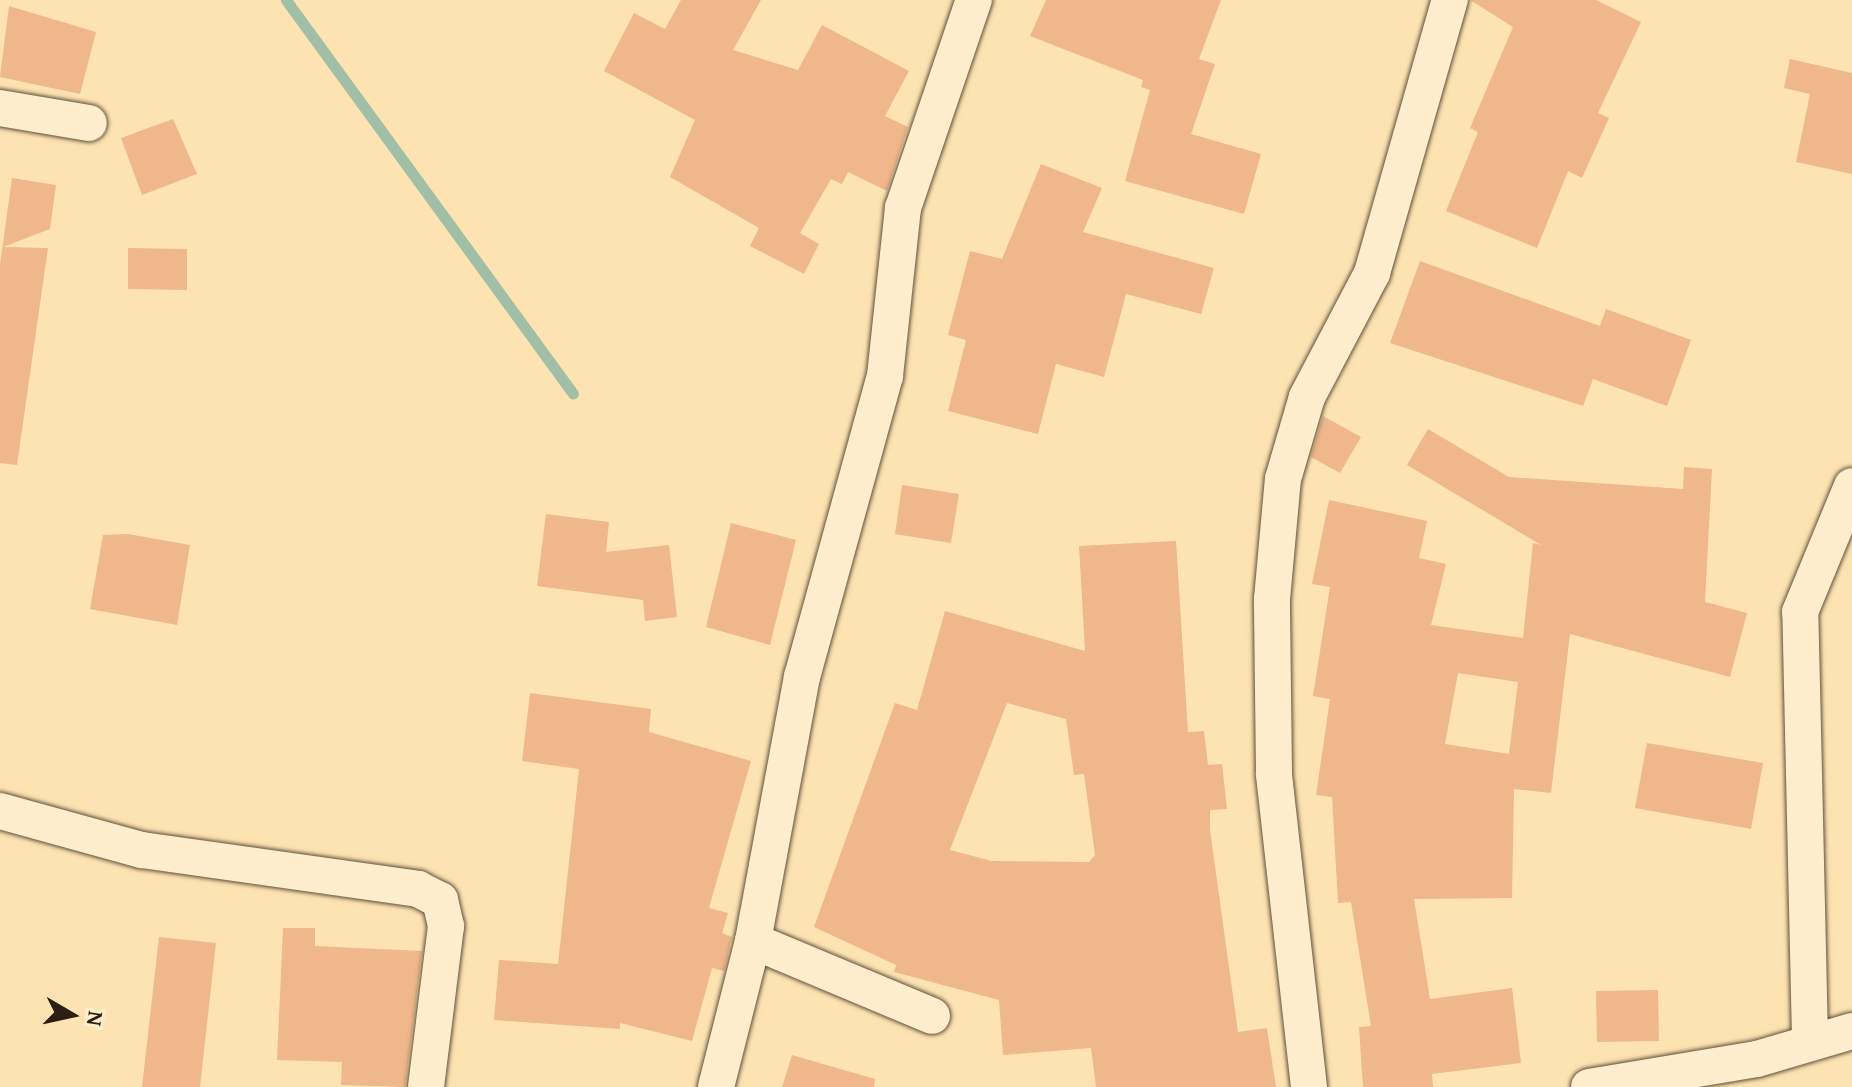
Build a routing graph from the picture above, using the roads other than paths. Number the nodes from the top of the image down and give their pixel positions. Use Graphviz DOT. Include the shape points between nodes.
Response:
graph roads {
  1 [pos="974,0"];
  2 [pos="1450,0"];
  3 [pos="0,108"];
  4 [pos="89,123"];
  5 [pos="1852,486"];
  6 [pos="0,811"];
  7 [pos="753,941"];
  8 [pos="932,1016"];
  9 [pos="1852,1031"];
  10 [pos="1810,1039"];
  11 [pos="426,1087"];
  12 [pos="716,1087"];
  13 [pos="1309,1087"];
  14 [pos="1589,1087"];
  1 -- 7 [label="street" via="903,208 885,376 802,677"];
  2 -- 13 [label="street" via="1372,273 1307,397 1283,479 1272,599 1274,773"];
  3 -- 4 [label="street"];
  5 -- 10 [label="street" via="1800,612"];
  6 -- 11 [label="street" via="142,850 418,889 440,900 446,926"];
  7 -- 8 [label="street"];
  7 -- 12 [label="street"];
  9 -- 10 [label="street"];
  10 -- 14 [label="street" via="1757,1059"];
}
